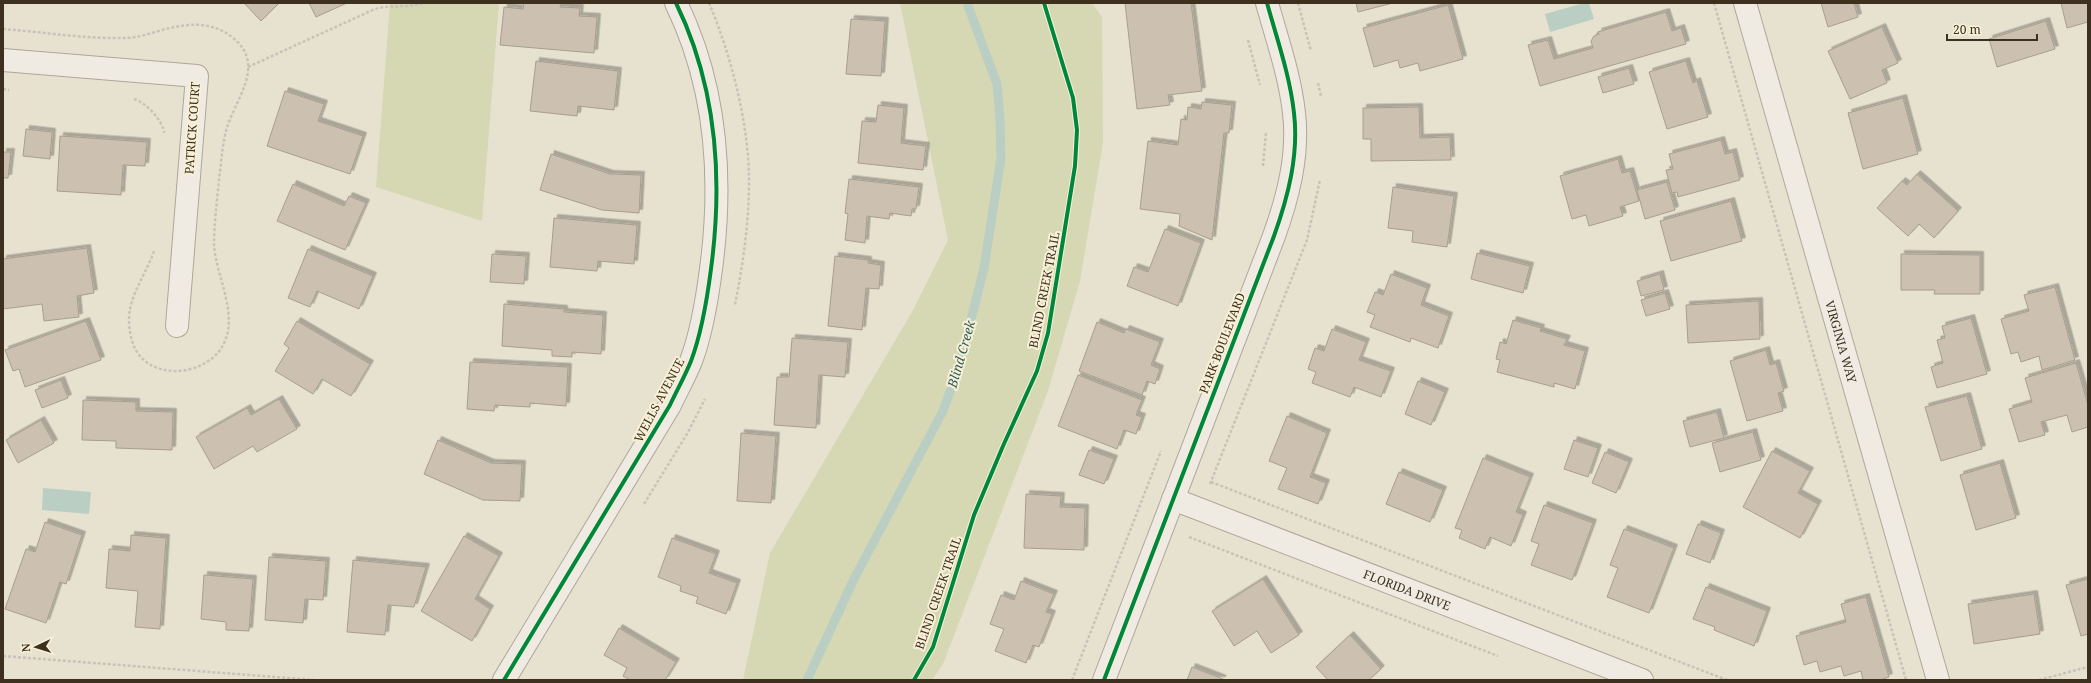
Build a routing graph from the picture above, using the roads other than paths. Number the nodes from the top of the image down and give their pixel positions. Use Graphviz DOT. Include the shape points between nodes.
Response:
graph roads {
  1 [pos="676,3"];
  2 [pos="1267,3"];
  3 [pos="1745,3"];
  4 [pos="3,60"];
  5 [pos="177,326"];
  6 [pos="1173,500"];
  7 [pos="504,680"];
  8 [pos="1104,680"];
  9 [pos="1642,680"];
  10 [pos="1938,680"];
  1 -- 7 [label="street, WELLS AVENUE" via="699,60 714,131 718,190 714,250 706,308 691,361 670,405"];
  2 -- 6 [label="street, PARK BOULEVARD" via="1291,90 1294,114 1295,141 1288,192 1274,236"];
  3 -- 10 [label="street, VIRGINIA WAY"];
  4 -- 5 [label="street, PATRICK COURT" via="196,76"];
  6 -- 8 [label="street, PARK BOULEVARD"];
  6 -- 9 [label="street, FLORIDA DRIVE"];
}
